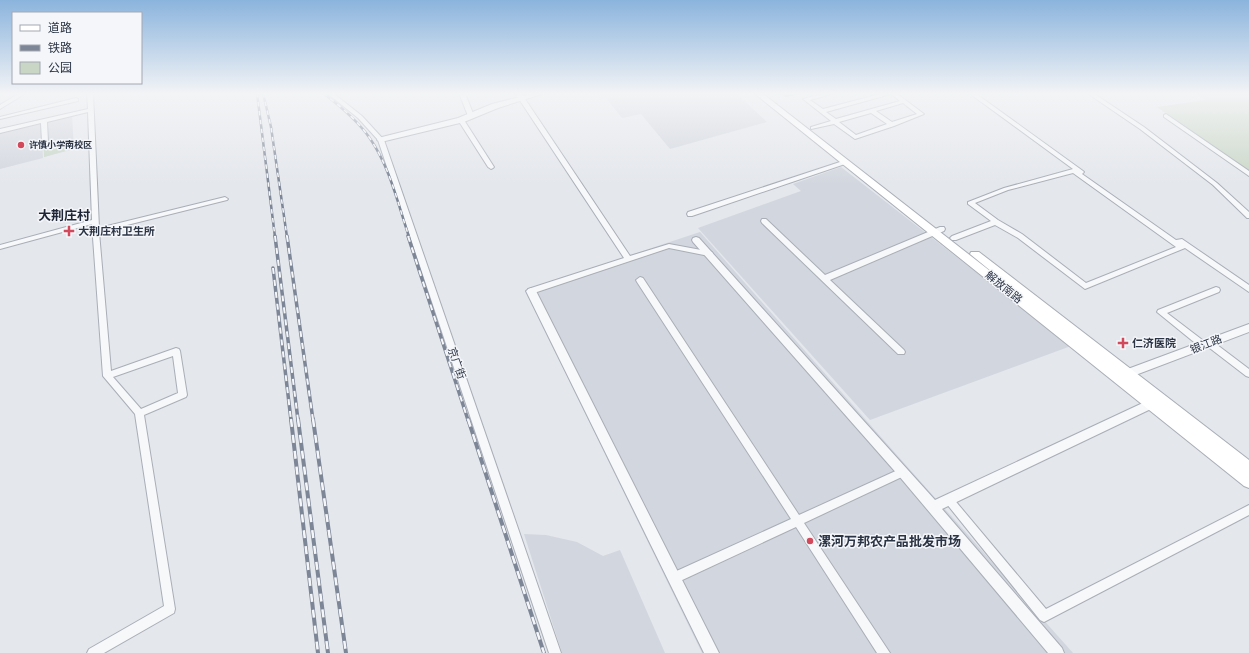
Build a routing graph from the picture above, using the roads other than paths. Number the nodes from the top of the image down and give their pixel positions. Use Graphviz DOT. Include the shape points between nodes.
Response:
graph roads {
  1 [pos="26,123"];
  2 [pos="33,123"];
  3 [pos="44,123"];
  4 [pos="91,123"];
  5 [pos="366,123"];
  6 [pos="447,123"];
  7 [pos="463,123"];
  8 [pos="538,123"];
  9 [pos="797,123"];
  10 [pos="807,123"];
  11 [pos="830,123"];
  12 [pos="838,123"];
  13 [pos="896,123"];
  14 [pos="1015,123"];
  15 [pos="1135,123"];
  16 [pos="1177,123"];
  17 [pos="892,125"];
  18 [pos="22,126"];
  19 [pos="813,128"];
  20 [pos="0,131"];
  21 [pos="381,140"];
  22 [pos="45,142"];
  23 [pos="846,162"];
  24 [pos="491,167"];
  25 [pos="1249,174"];
  26 [pos="225,199"];
  27 [pos="690,214"];
  28 [pos="1249,216"];
  29 [pos="764,221"];
  30 [pos="996,222"];
  31 [pos="95,226"];
  32 [pos="938,230"];
  33 [pos="954,238"];
  34 [pos="696,240"];
  35 [pos="0,247"];
  36 [pos="709,254"];
  37 [pos="628,259"];
  38 [pos="824,279"];
  39 [pos="640,280"];
  40 [pos="1249,289"];
  41 [pos="1216,290"];
  42 [pos="531,292"];
  43 [pos="1249,328"];
  44 [pos="1206,344"];
  45 [pos="901,352"];
  46 [pos="1128,374"];
  47 [pos="1249,374"];
  48 [pos="107,376"];
  49 [pos="1118,377"];
  50 [pos="1151,404"];
  51 [pos="138,413"];
  52 [pos="1249,468"];
  53 [pos="903,472"];
  54 [pos="1249,482"];
  55 [pos="949,500"];
  56 [pos="933,507"];
  57 [pos="1249,510"];
  58 [pos="798,520"];
  59 [pos="674,578"];
  60 [pos="93,653"];
  61 [pos="555,653"];
  62 [pos="712,653"];
  63 [pos="884,653"];
  64 [pos="1057,653"];
  1 -- 18 [label="street"];
  2 -- 18 [label="street"];
  3 -- 22 [label="street"];
  4 -- 31 [label="street"];
  5 -- 21 [label="street, 京广街"];
  6 -- 21 [label="street"];
  7 -- 24 [label="street"];
  8 -- 37 [label="street"];
  9 -- 23 [label="main road, 解放南路"];
  10 -- 19 [label="main road, 解放南路"];
  11 -- 19 [label="street"];
  12 -- 17 [label="street" via="856,137"];
  13 -- 17 [label="street"];
  14 -- 40 [label="street"];
  15 -- 28 [label="street" via="1215,184"];
  16 -- 25 [label="street"];
  18 -- 20 [label="street"];
  19 -- 32 [label="main road, 解放南路"];
  21 -- 61 [label="street, 京广街"];
  23 -- 27 [label="street"];
  23 -- 32 [label="main road, 解放南路"];
  26 -- 31 [label="street"];
  29 -- 38 [label="street"];
  30 -- 30 [label="street" via="1020,236 1085,286 1182,247 1074,171 1006,189 970,203"];
  30 -- 33 [label="street"];
  31 -- 35 [label="street"];
  31 -- 48 [label="street"];
  32 -- 33 [label="main road, 解放南路"];
  32 -- 38 [label="street"];
  32 -- 49 [label="main road, 解放南路"];
  33 -- 46 [label="main road, 解放南路"];
  34 -- 36 [label="street"];
  36 -- 37 [label="street" via="669,246"];
  36 -- 53 [label="street"];
  37 -- 42 [label="street"];
  38 -- 45 [label="street"];
  39 -- 58 [label="street"];
  41 -- 44 [label="street" via="1161,312"];
  42 -- 59 [label="street"];
  43 -- 44 [label="street, 银江路"];
  44 -- 46 [label="street, 银江路"];
  44 -- 47 [label="street"];
  46 -- 49 [label="street, 银江路"];
  46 -- 52 [label="main road, 解放南路"];
  48 -- 51 [label="street"];
  48 -- 51 [label="street" via="176,351 183,395"];
  49 -- 50 [label="main road, 解放南路"];
  50 -- 54 [label="main road, 解放南路"];
  50 -- 55 [label="street"];
  51 -- 60 [label="street" via="170,609"];
  53 -- 56 [label="street"];
  53 -- 58 [label="street"];
  55 -- 56 [label="street"];
  55 -- 57 [label="street" via="1044,616"];
  56 -- 64 [label="street"];
  58 -- 59 [label="street"];
  58 -- 63 [label="street"];
  59 -- 62 [label="street"];
}
